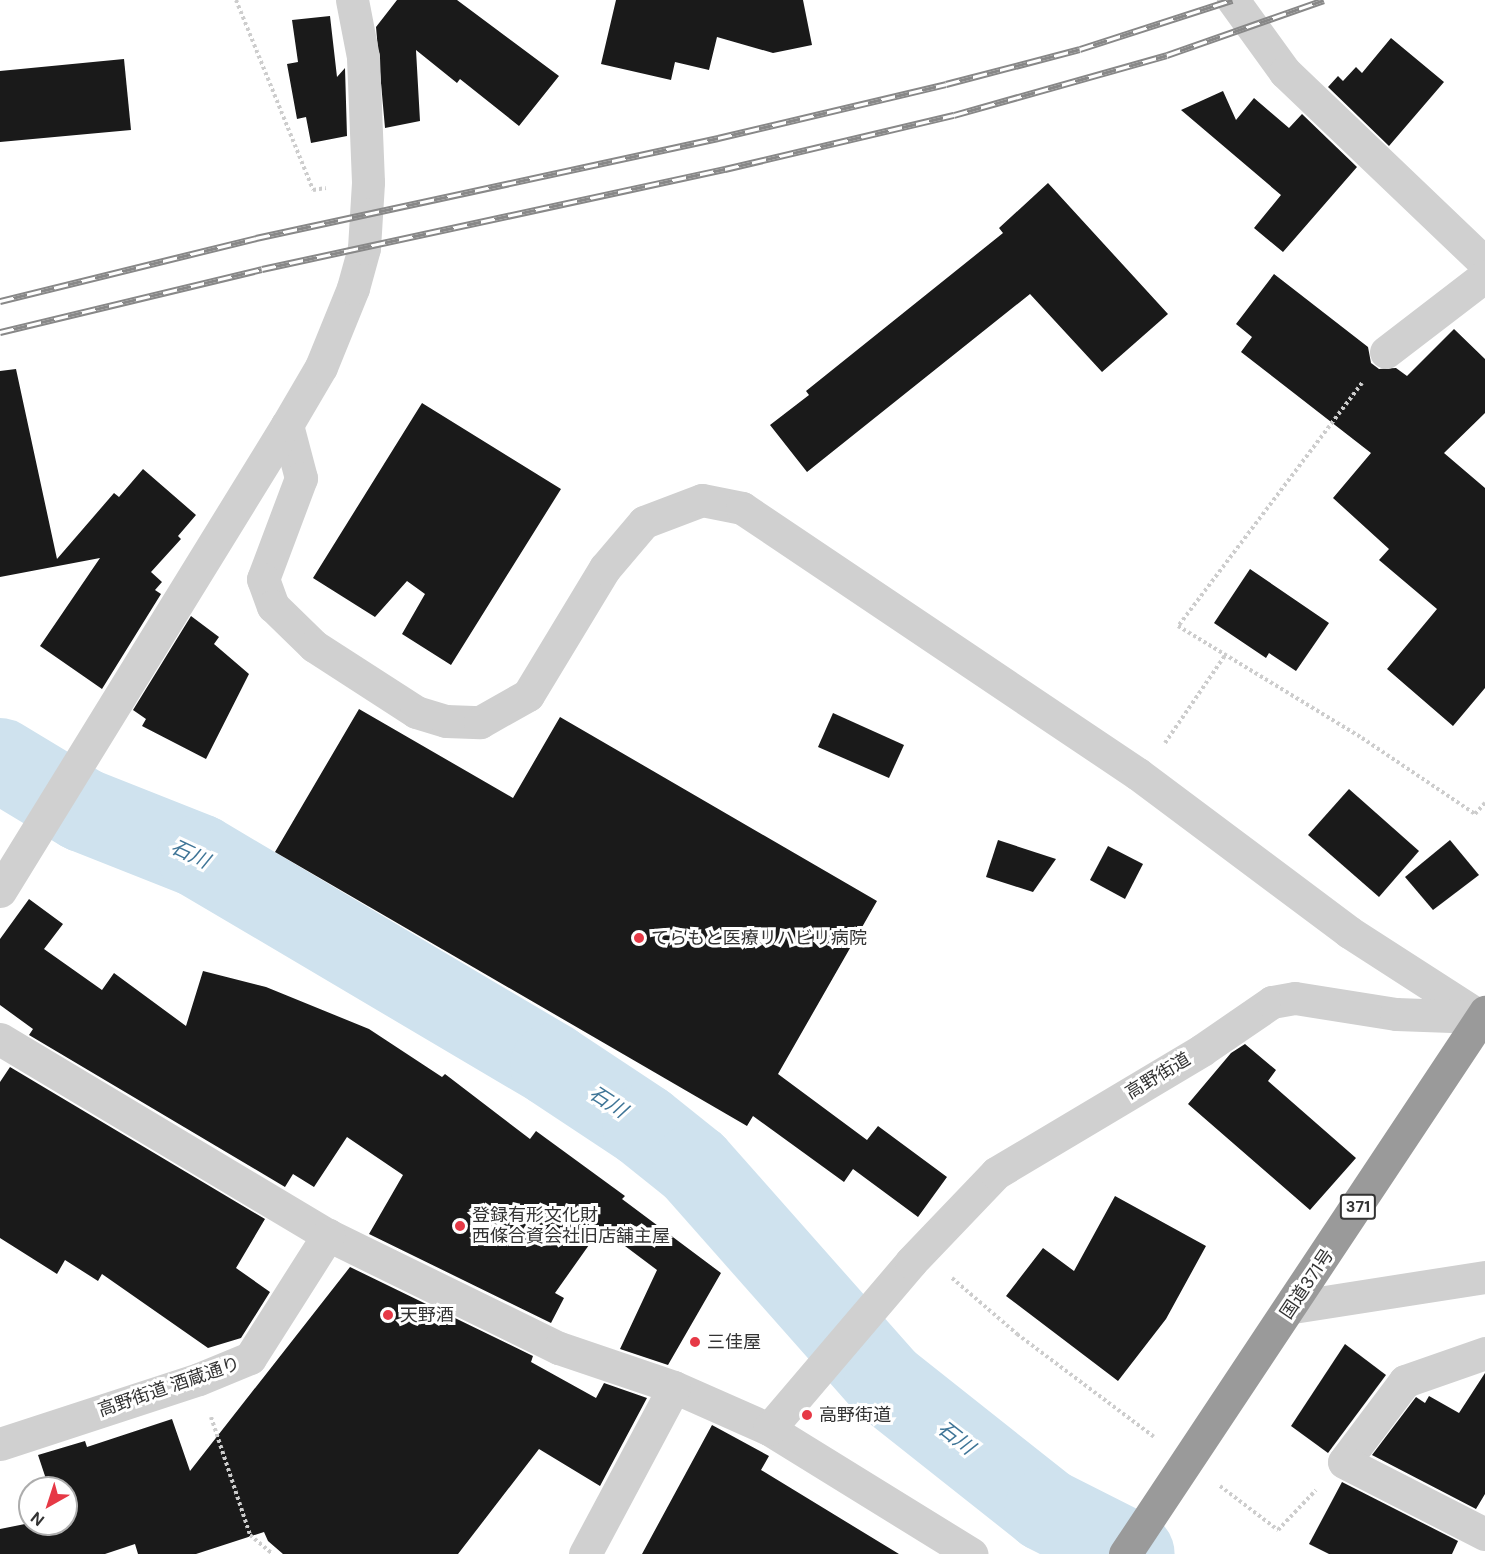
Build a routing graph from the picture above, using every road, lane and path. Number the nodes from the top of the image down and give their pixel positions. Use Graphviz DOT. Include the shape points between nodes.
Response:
graph roads {
  1 [pos="236,0"];
  2 [pos="352,0"];
  3 [pos="1233,0"];
  4 [pos="368,182"];
  5 [pos="1485,263"];
  6 [pos="1485,276"];
  7 [pos="1386,352"];
  8 [pos="287,425"];
  9 [pos="1226,654"];
  10 [pos="1140,776"];
  11 [pos="1485,803"];
  12 [pos="5,883"];
  13 [pos="1483,1015"];
  14 [pos="0,1039"];
  15 [pos="328,1235"];
  16 [pos="916,1257"];
  17 [pos="1485,1277"];
  18 [pos="1293,1307"];
  19 [pos="1485,1353"];
  20 [pos="199,1379"];
  21 [pos="674,1387"];
  22 [pos="769,1429"];
  23 [pos="0,1444"];
  24 [pos="1164,1444"];
  25 [pos="1344,1462"];
  26 [pos="1211,1480"];
  27 [pos="1485,1534"];
  28 [pos="273,1554"];
  29 [pos="585,1554"];
  30 [pos="971,1554"];
  31 [pos="1125,1554"];
  1 -- 4 [label="path" via="313,190"];
  2 -- 4 [label="street" via="364,78"];
  3 -- 5 [label="street" via="1285,72"];
  4 -- 8 [label="street" via="364,248 353,288 321,367"];
  6 -- 7 [label="street"];
  7 -- 9 [label="path" via="1183,614 1178,626"];
  8 -- 10 [label="street" via="301,478 263,579 273,606 314,646 416,712 446,721 480,722 528,695 605,568 644,522 702,500 742,508"];
  8 -- 12 [label="street"];
  9 -- 10 [label="path"];
  9 -- 11 [label="path" via="1475,814"];
  10 -- 13 [label="street" via="1349,932"];
  13 -- 16 [label="street, 高野街道" via="1396,1014 1295,998 1272,1002 1202,1050 996,1173"];
  13 -- 18 [label="highway, 国道371号 / 371"];
  14 -- 15 [label="street"];
  15 -- 20 [label="street, 高野街道 酒蔵通り" via="250,1358"];
  15 -- 21 [label="street" via="559,1348"];
  16 -- 22 [label="street, 高野街道"];
  16 -- 24 [label="path"];
  17 -- 18 [label="street"];
  18 -- 31 [label="highway, 国道371号 / 371" via="1226,1399"];
  19 -- 25 [label="street" via="1405,1381"];
  20 -- 23 [label="street, 高野街道 酒蔵通り"];
  20 -- 28 [label="path" via="250,1535"];
  21 -- 22 [label="street"];
  21 -- 29 [label="street"];
  22 -- 30 [label="street"];
  25 -- 26 [label="path" via="1278,1530"];
  25 -- 27 [label="street"];
}
